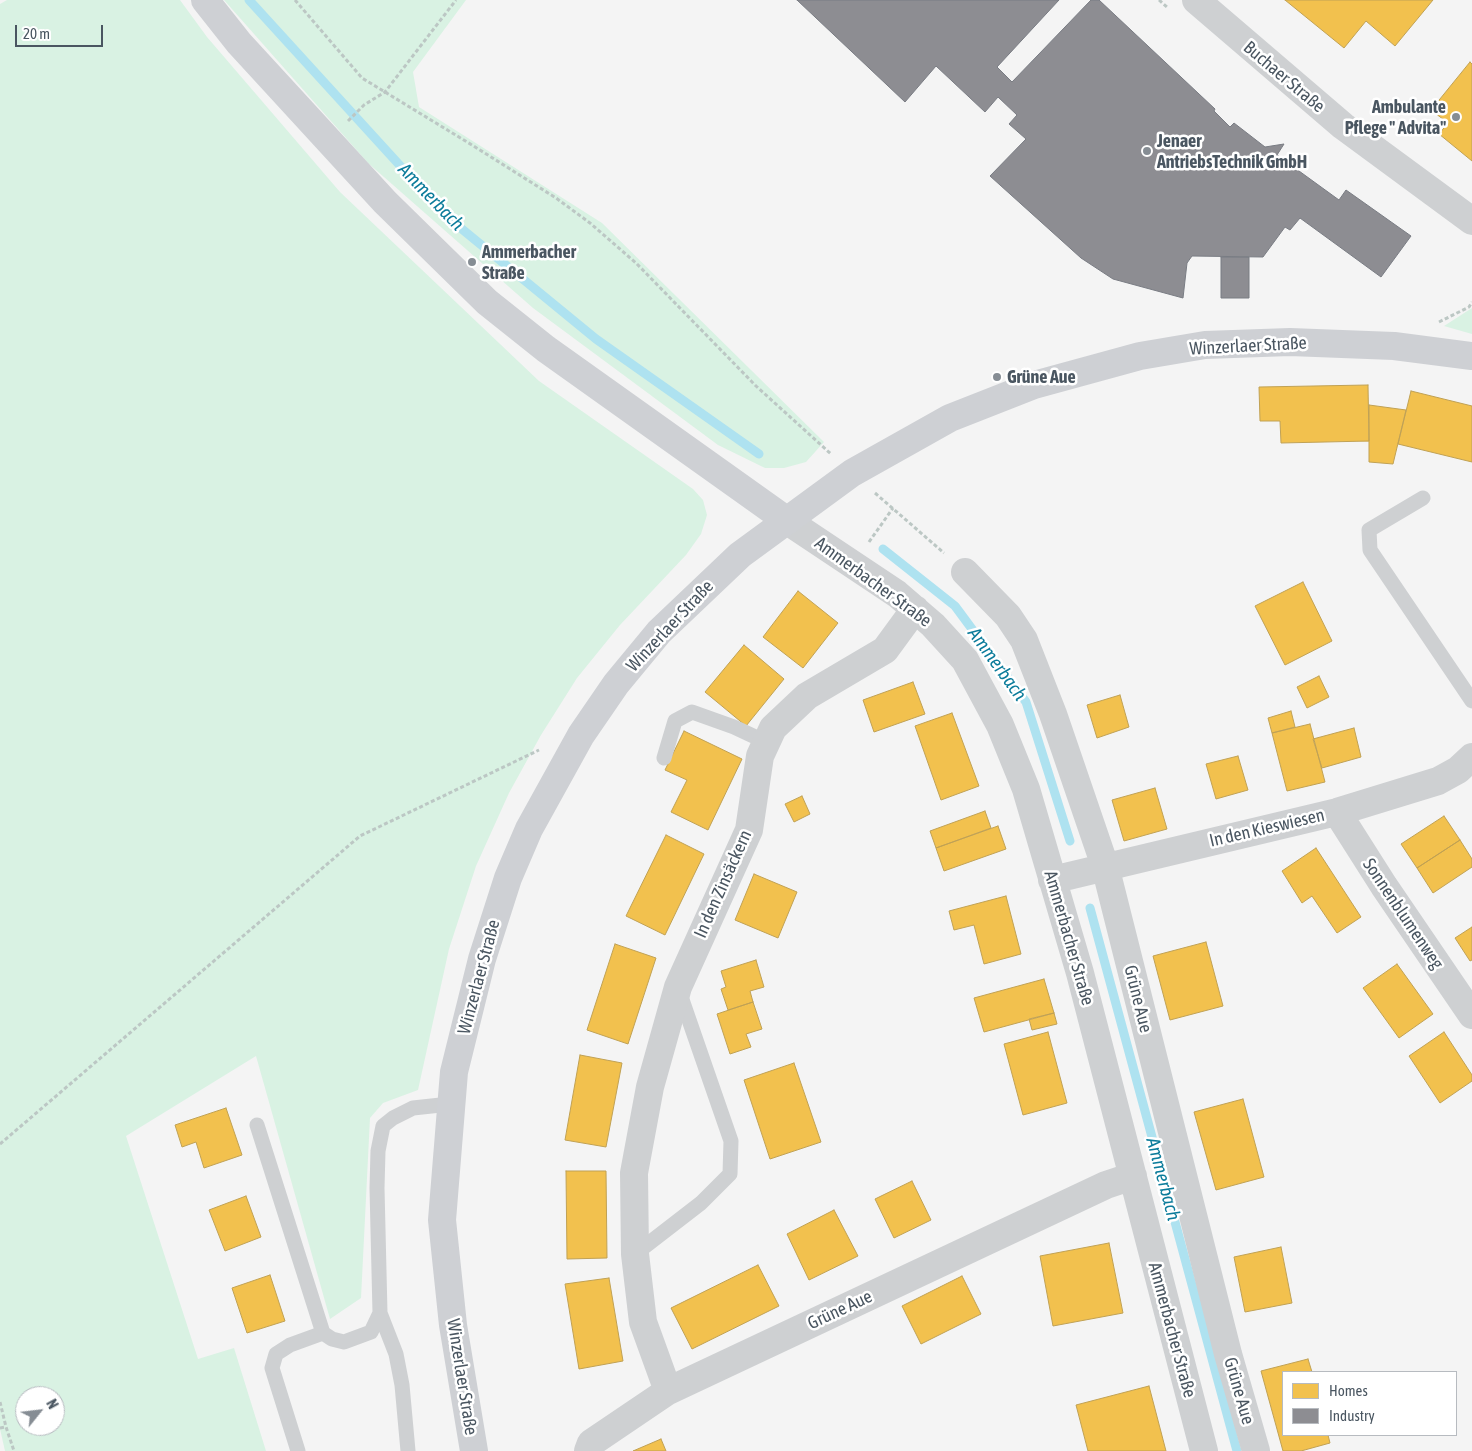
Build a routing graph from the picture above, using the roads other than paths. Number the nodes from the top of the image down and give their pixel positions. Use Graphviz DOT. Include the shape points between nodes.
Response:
graph roads {
  1 [pos="205,0"];
  2 [pos="1196,0"];
  3 [pos="1472,221"];
  4 [pos="1472,356"];
  5 [pos="1423,498"];
  6 [pos="786,520"];
  7 [pos="965,572"];
  8 [pos="915,609"];
  9 [pos="1472,701"];
  10 [pos="766,742"];
  11 [pos="1472,757"];
  12 [pos="664,758"];
  13 [pos="1337,812"];
  14 [pos="1105,866"];
  15 [pos="1052,880"];
  16 [pos="678,987"];
  17 [pos="1472,1015"];
  18 [pos="450,1104"];
  19 [pos="257,1125"];
  20 [pos="1133,1176"];
  21 [pos="635,1254"];
  22 [pos="380,1313"];
  23 [pos="323,1333"];
  24 [pos="668,1391"];
  25 [pos="298,1451"];
  26 [pos="408,1451"];
  27 [pos="474,1451"];
  28 [pos="588,1451"];
  29 [pos="1204,1451"];
  30 [pos="1256,1451"];
  1 -- 6 [label="main road, Ammerbacher Straße" via="239,43 372,189 486,302 546,349"];
  2 -- 3 [label="street, Buchaer Straße" via="1343,126"];
  4 -- 6 [label="main road, Winzerlaer Straße" via="1394,346 1290,342 1205,345 1140,356 1034,385 950,418 852,473"];
  5 -- 9 [label="lane" via="1369,530 1370,550"];
  6 -- 8 [label="street, Ammerbacher Straße"];
  6 -- 18 [label="main road, Winzerlaer Straße" via="706,585 658,632 616,684 581,735 529,829 508,878 482,959 454,1072"];
  7 -- 14 [label="street, Grüne Aue" via="1008,616 1024,640 1054,714"];
  8 -- 10 [label="street, In den Zinsäckern" via="885,650 807,696 773,728"];
  8 -- 15 [label="street, Ammerbacher Straße" via="965,660 983,691 1013,755"];
  10 -- 12 [label="lane" via="692,712 675,721"];
  10 -- 16 [label="street, In den Zinsäckern" via="760,756 749,830"];
  11 -- 13 [label="street, In den Kieswiesen" via="1458,770 1438,781"];
  13 -- 14 [label="street, In den Kieswiesen"];
  13 -- 17 [label="street, Sonnenblumenweg"];
  14 -- 15 [label="street, In den Kieswiesen"];
  14 -- 30 [label="street, Grüne Aue" via="1228,1354"];
  15 -- 20 [label="street, Ammerbacher Straße" via="1080,972"];
  16 -- 21 [label="street, In den Zinsäckern" via="650,1087 634,1173"];
  16 -- 21 [label="lane" via="731,1141 730,1174 701,1203"];
  18 -- 22 [label="lane" via="413,1108 383,1126 378,1151 377,1188"];
  18 -- 27 [label="main road, Winzerlaer Straße" via="442,1220 453,1325"];
  19 -- 23 [label="lane"];
  20 -- 24 [label="street, Grüne Aue" via="1106,1185"];
  20 -- 29 [label="street, Ammerbacher Straße"];
  21 -- 24 [label="street, In den Zinsäckern" via="643,1322"];
  22 -- 23 [label="lane" via="370,1332 344,1342 332,1340"];
  22 -- 26 [label="lane" via="396,1354"];
  23 -- 25 [label="lane" via="290,1345 276,1354 272,1368"];
  24 -- 28 [label="street, Grüne Aue" via="591,1443"];
}
